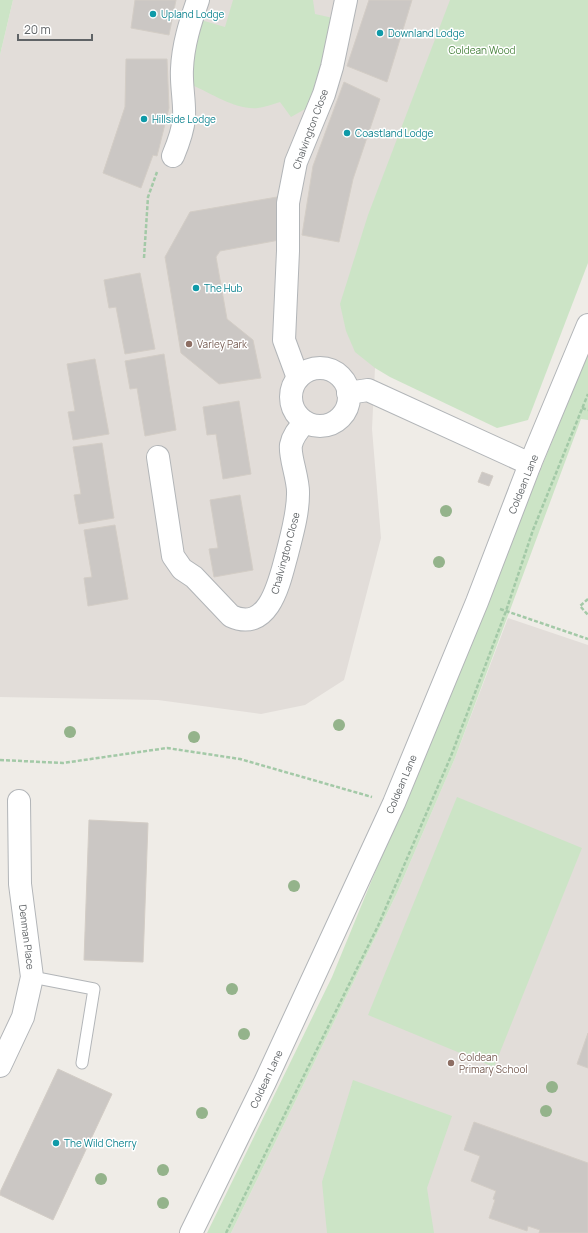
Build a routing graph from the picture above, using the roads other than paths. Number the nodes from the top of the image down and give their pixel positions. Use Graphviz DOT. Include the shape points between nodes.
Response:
graph roads {
  1 [pos="198,0"];
  2 [pos="346,0"];
  3 [pos="166,161"];
  4 [pos="588,325"];
  5 [pos="298,378"];
  6 [pos="348,393"];
  7 [pos="305,422"];
  8 [pos="158,457"];
  9 [pos="530,464"];
  10 [pos="19,801"];
  11 [pos="32,977"];
  12 [pos="82,1063"];
  13 [pos="0,1066"];
  14 [pos="191,1233"];
  1 -- 3 [label="street" via="183,54 184,118 180,137"];
  2 -- 5 [label="street, Chalvington Close" via="332,67 324,94 296,162 288,203 284,340"];
  4 -- 9 [label="street, Coldean Lane"];
  5 -- 6 [label="street" via="314,369 332,371 340,377"];
  5 -- 7 [label="street" via="291,393 291,402 296,413"];
  6 -- 7 [label="street" via="345,411 332,423 322,426"];
  6 -- 9 [label="street" via="368,390"];
  7 -- 8 [label="street, Chalvington Close" via="295,433 291,446 298,491 298,512 278,586 264,612 246,620 231,616 194,577 182,569 173,556"];
  9 -- 14 [label="street, Coldean Lane" via="477,602 394,803 265,1082"];
  10 -- 11 [label="street, Denman Place" via="20,884"];
  11 -- 12 [label="lane" via="94,989"];
  11 -- 13 [label="street, Denman Place" via="23,1017"];
}
